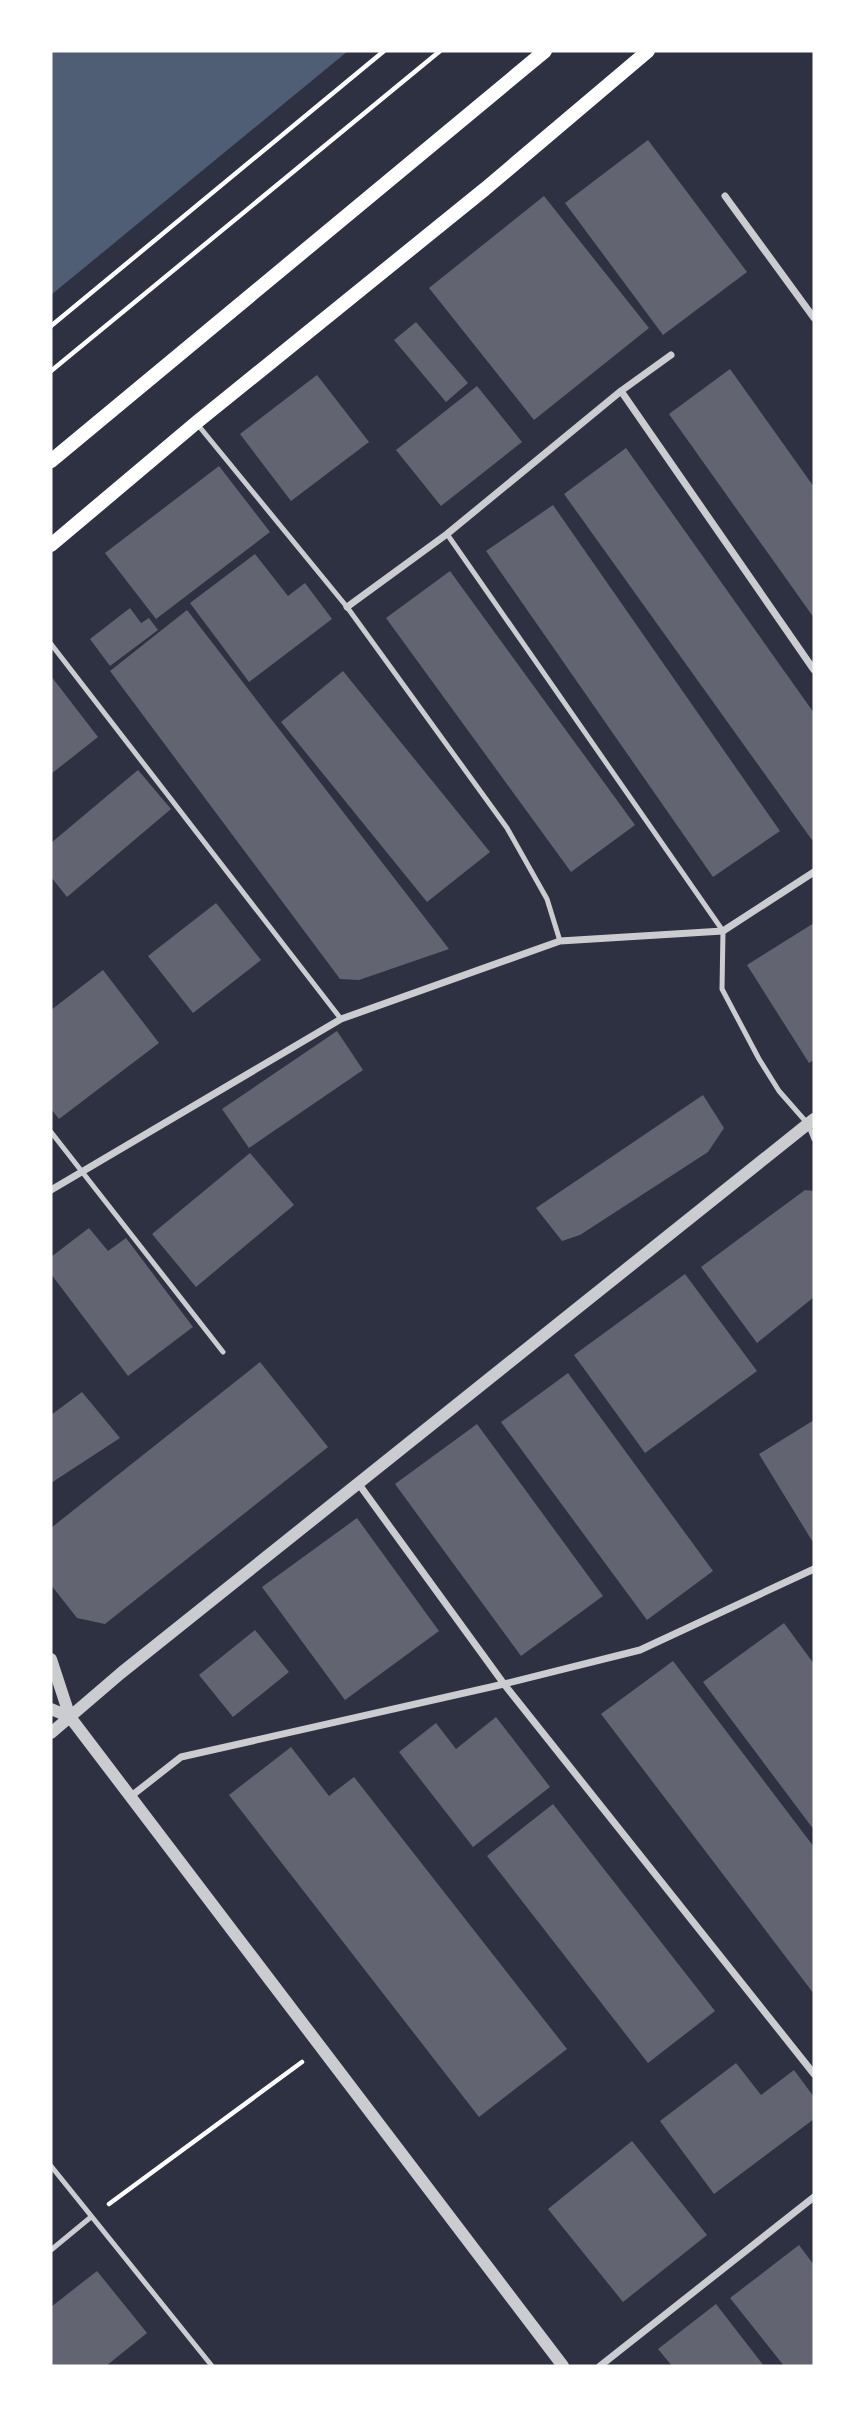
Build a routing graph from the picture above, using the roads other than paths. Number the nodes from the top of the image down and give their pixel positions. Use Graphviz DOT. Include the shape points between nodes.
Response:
graph roads {
  1 [pos="545,51"];
  2 [pos="648,51"];
  3 [pos="725,196"];
  4 [pos="814,318"];
  5 [pos="671,355"];
  6 [pos="621,391"];
  7 [pos="197,422"];
  8 [pos="51,461"];
  9 [pos="447,534"];
  10 [pos="51,545"];
  11 [pos="347,607"];
  12 [pos="51,645"];
  13 [pos="814,670"];
  14 [pos="814,872"];
  15 [pos="723,931"];
  16 [pos="560,941"];
  17 [pos="341,1019"];
  18 [pos="811,1121"];
  19 [pos="51,1132"];
  20 [pos="814,1139"];
  21 [pos="82,1173"];
  22 [pos="51,1190"];
  23 [pos="223,1352"];
  24 [pos="358,1483"];
  25 [pos="814,1569"];
  26 [pos="51,1659"];
  27 [pos="504,1684"];
  28 [pos="51,1709"];
  29 [pos="70,1717"];
  30 [pos="51,1733"];
  31 [pos="130,1797"];
  32 [pos="814,2074"];
  33 [pos="51,2166"];
  34 [pos="814,2197"];
  35 [pos="91,2217"];
  36 [pos="51,2249"];
  37 [pos="212,2366"];
  38 [pos="563,2366"];
  39 [pos="600,2366"];
  1 -- 8 [label="main road"];
  2 -- 7 [label="main road"];
  3 -- 4 [label="street"];
  5 -- 6 [label="street"];
  6 -- 9 [label="street"];
  6 -- 13 [label="street"];
  7 -- 10 [label="main road"];
  7 -- 11 [label="lane"];
  9 -- 11 [label="street"];
  9 -- 15 [label="lane"];
  11 -- 16 [label="lane" via="507,828 547,899"];
  12 -- 17 [label="lane"];
  14 -- 15 [label="street"];
  15 -- 16 [label="street"];
  15 -- 18 [label="lane" via="722,989 779,1091"];
  16 -- 17 [label="street"];
  17 -- 21 [label="street"];
  18 -- 20 [label="lane"];
  18 -- 24 [label="street"];
  19 -- 21 [label="lane"];
  21 -- 22 [label="street"];
  21 -- 23 [label="lane"];
  24 -- 27 [label="street"];
  24 -- 29 [label="street"];
  25 -- 27 [label="street" via="640,1650"];
  26 -- 29 [label="street"];
  27 -- 31 [label="street" via="181,1757"];
  27 -- 32 [label="street"];
  28 -- 29 [label="street"];
  29 -- 30 [label="street"];
  29 -- 31 [label="street"];
  31 -- 38 [label="street"];
  33 -- 35 [label="lane"];
  34 -- 39 [label="street"];
  35 -- 36 [label="lane"];
  35 -- 37 [label="lane"];
}
